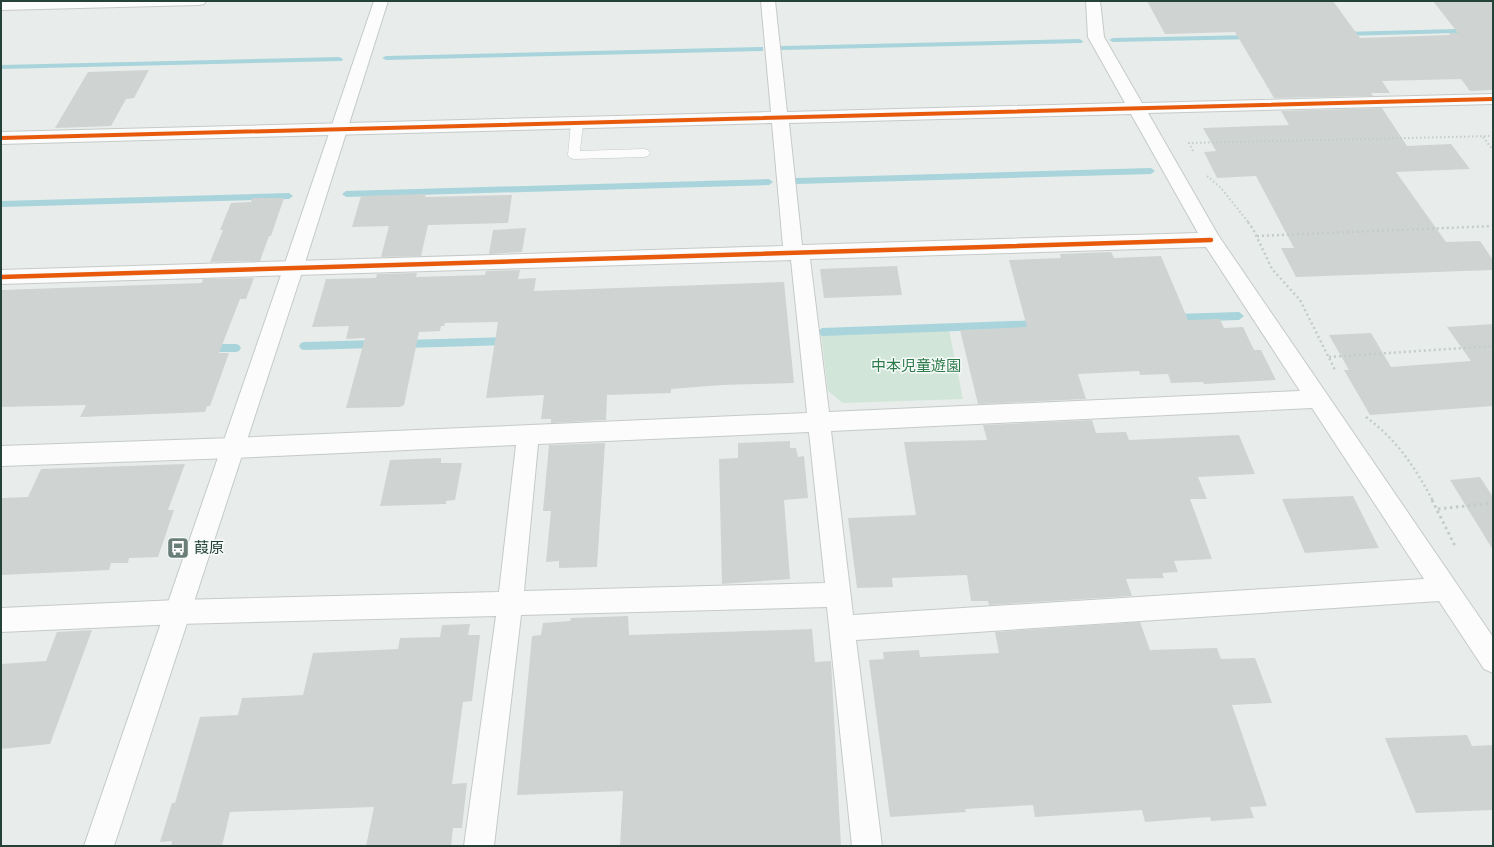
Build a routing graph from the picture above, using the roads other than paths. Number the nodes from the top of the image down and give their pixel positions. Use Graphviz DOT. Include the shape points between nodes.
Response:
graph roads {
  1 [pos="5,1"];
  2 [pos="199,1"];
  3 [pos="381,1"];
  4 [pos="768,1"];
  5 [pos="1093,1"];
  6 [pos="1,6"];
  7 [pos="1493,99"];
  8 [pos="1137,108"];
  9 [pos="779,118"];
  10 [pos="577,123"];
  11 [pos="339,129"];
  12 [pos="1,138"];
  13 [pos="644,153"];
  14 [pos="1211,240"];
  15 [pos="796,253"];
  16 [pos="293,269"];
  17 [pos="1,277"];
  18 [pos="1318,399"];
  19 [pos="819,422"];
  20 [pos="528,435"];
  21 [pos="233,448"];
  22 [pos="1,456"];
  23 [pos="1446,590"];
  24 [pos="839,595"];
  25 [pos="510,604"];
  26 [pos="178,612"];
  27 [pos="1,620"];
  28 [pos="843,628"];
  29 [pos="1493,660"];
  30 [pos="99,846"];
  31 [pos="480,846"];
  32 [pos="867,846"];
  1 -- 6 [label="street"];
  2 -- 6 [label="street"];
  3 -- 11 [label="street"];
  4 -- 9 [label="street"];
  5 -- 8 [label="street" via="1096,37"];
  7 -- 8 [label="street"];
  8 -- 9 [label="street"];
  8 -- 14 [label="street"];
  9 -- 10 [label="street"];
  9 -- 15 [label="street"];
  10 -- 11 [label="street"];
  10 -- 13 [label="lane" via="574,154"];
  11 -- 12 [label="street"];
  11 -- 16 [label="street"];
  14 -- 15 [label="street"];
  14 -- 18 [label="street"];
  15 -- 16 [label="street"];
  15 -- 19 [label="street"];
  16 -- 17 [label="street"];
  16 -- 21 [label="street"];
  18 -- 19 [label="street"];
  18 -- 23 [label="street"];
  19 -- 20 [label="street"];
  19 -- 24 [label="street"];
  20 -- 21 [label="street"];
  20 -- 25 [label="street"];
  21 -- 22 [label="street"];
  21 -- 26 [label="street"];
  23 -- 28 [label="street"];
  23 -- 29 [label="street"];
  24 -- 25 [label="street"];
  24 -- 28 [label="street"];
  25 -- 26 [label="street"];
  25 -- 31 [label="street"];
  26 -- 27 [label="street"];
  26 -- 30 [label="street"];
  28 -- 32 [label="street"];
}
